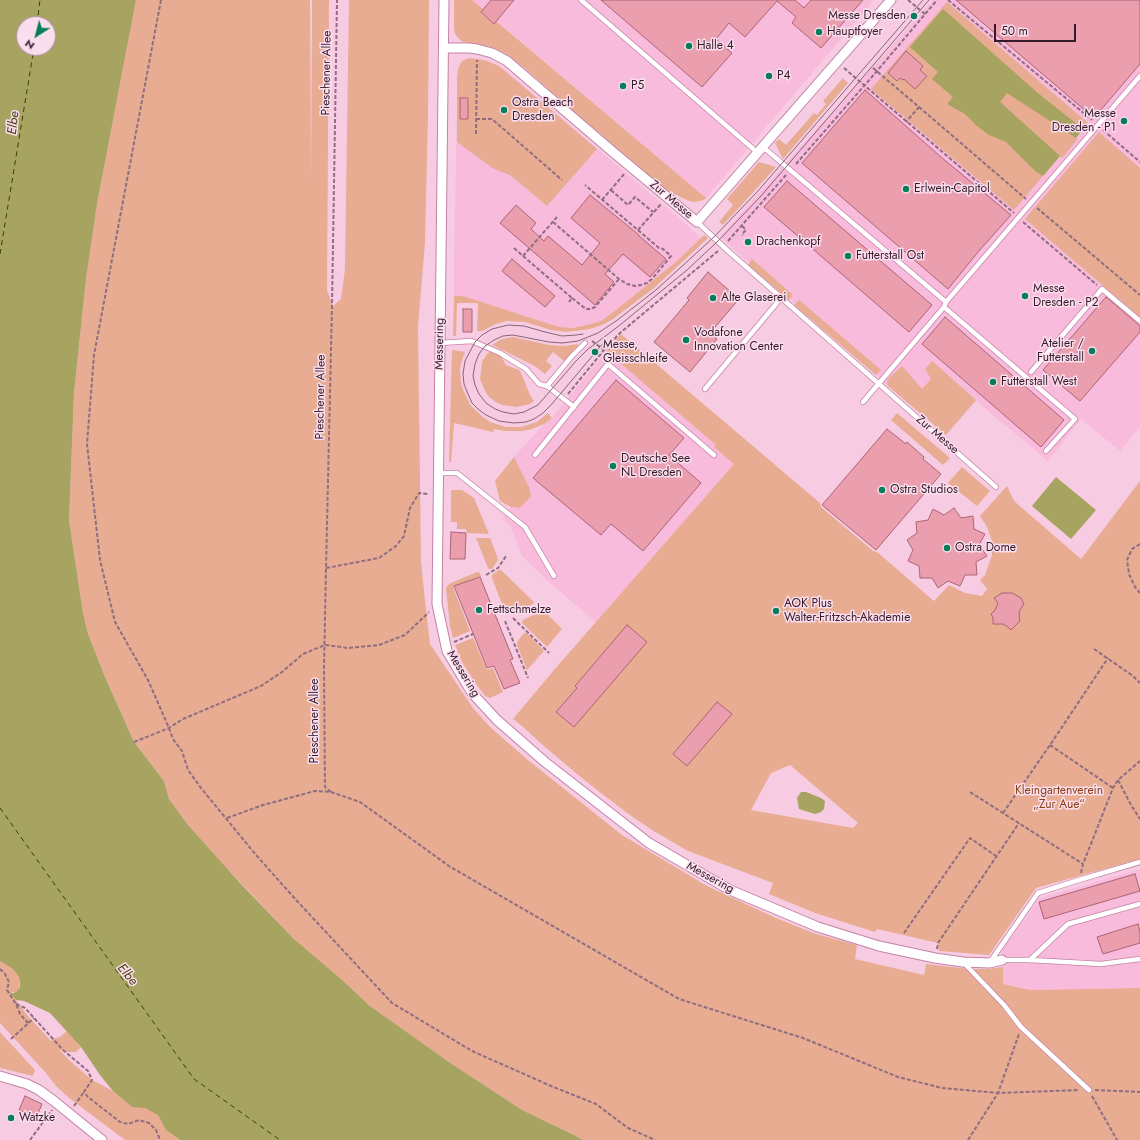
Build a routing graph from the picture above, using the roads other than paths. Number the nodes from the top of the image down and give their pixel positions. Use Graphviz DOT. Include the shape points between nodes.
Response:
graph roads {
  1 [pos="444,0"];
  2 [pos="581,0"];
  3 [pos="891,0"];
  4 [pos="444,48"];
  5 [pos="1140,76"];
  6 [pos="760,150"];
  7 [pos="697,222"];
  8 [pos="781,298"];
  9 [pos="946,302"];
  10 [pos="944,307"];
  11 [pos="1140,321"];
  12 [pos="440,343"];
  13 [pos="585,343"];
  14 [pos="1031,372"];
  15 [pos="878,384"];
  16 [pos="547,386"];
  17 [pos="705,389"];
  18 [pos="862,402"];
  19 [pos="574,407"];
  20 [pos="1046,451"];
  21 [pos="535,455"];
  22 [pos="714,455"];
  23 [pos="439,473"];
  24 [pos="996,487"];
  25 [pos="554,576"];
  26 [pos="1140,862"];
  27 [pos="1140,904"];
  28 [pos="1140,959"];
  29 [pos="1002,960"];
  30 [pos="1030,960"];
  31 [pos="963,962"];
  32 [pos="988,964"];
  33 [pos="0,1076"];
  34 [pos="1088,1090"];
  35 [pos="102,1140"];
  1 -- 4 [label="street, Messering"];
  2 -- 6 [label="lane"];
  3 -- 6 [label="street, Zur Messe"];
  4 -- 7 [label="street, Zur Messe" via="477,49 507,61"];
  4 -- 12 [label="street, Messering"];
  5 -- 9 [label="lane"];
  6 -- 7 [label="street, Zur Messe"];
  6 -- 9 [label="lane" via="790,170"];
  7 -- 8 [label="lane, Zur Messe"];
  8 -- 15 [label="lane, Zur Messe"];
  8 -- 17 [label="lane"];
  9 -- 10 [label="lane"];
  10 -- 15 [label="lane"];
  10 -- 20 [label="lane" via="1075,419"];
  11 -- 14 [label="lane" via="1102,289"];
  12 -- 16 [label="lane" via="475,342 526,368 539,384"];
  12 -- 23 [label="street, Messering"];
  13 -- 16 [label="lane"];
  15 -- 18 [label="lane"];
  15 -- 24 [label="lane, Zur Messe"];
  16 -- 19 [label="lane"];
  19 -- 21 [label="lane"];
  19 -- 22 [label="lane" via="608,364"];
  23 -- 25 [label="lane" via="456,473 525,527"];
  23 -- 31 [label="street, Messering" via="437,604 447,651 472,693 497,720 545,762 649,843 730,890 818,927 878,946"];
  26 -- 32 [label="lane" via="1038,892"];
  27 -- 30 [label="lane" via="1068,924"];
  28 -- 30 [label="lane" via="1101,964"];
  29 -- 30 [label="lane"];
  29 -- 32 [label="street, Messering"];
  31 -- 32 [label="street, Messering"];
  31 -- 34 [label="lane" via="1021,1027"];
  33 -- 35 [label="street" via="39,1090"];
}
